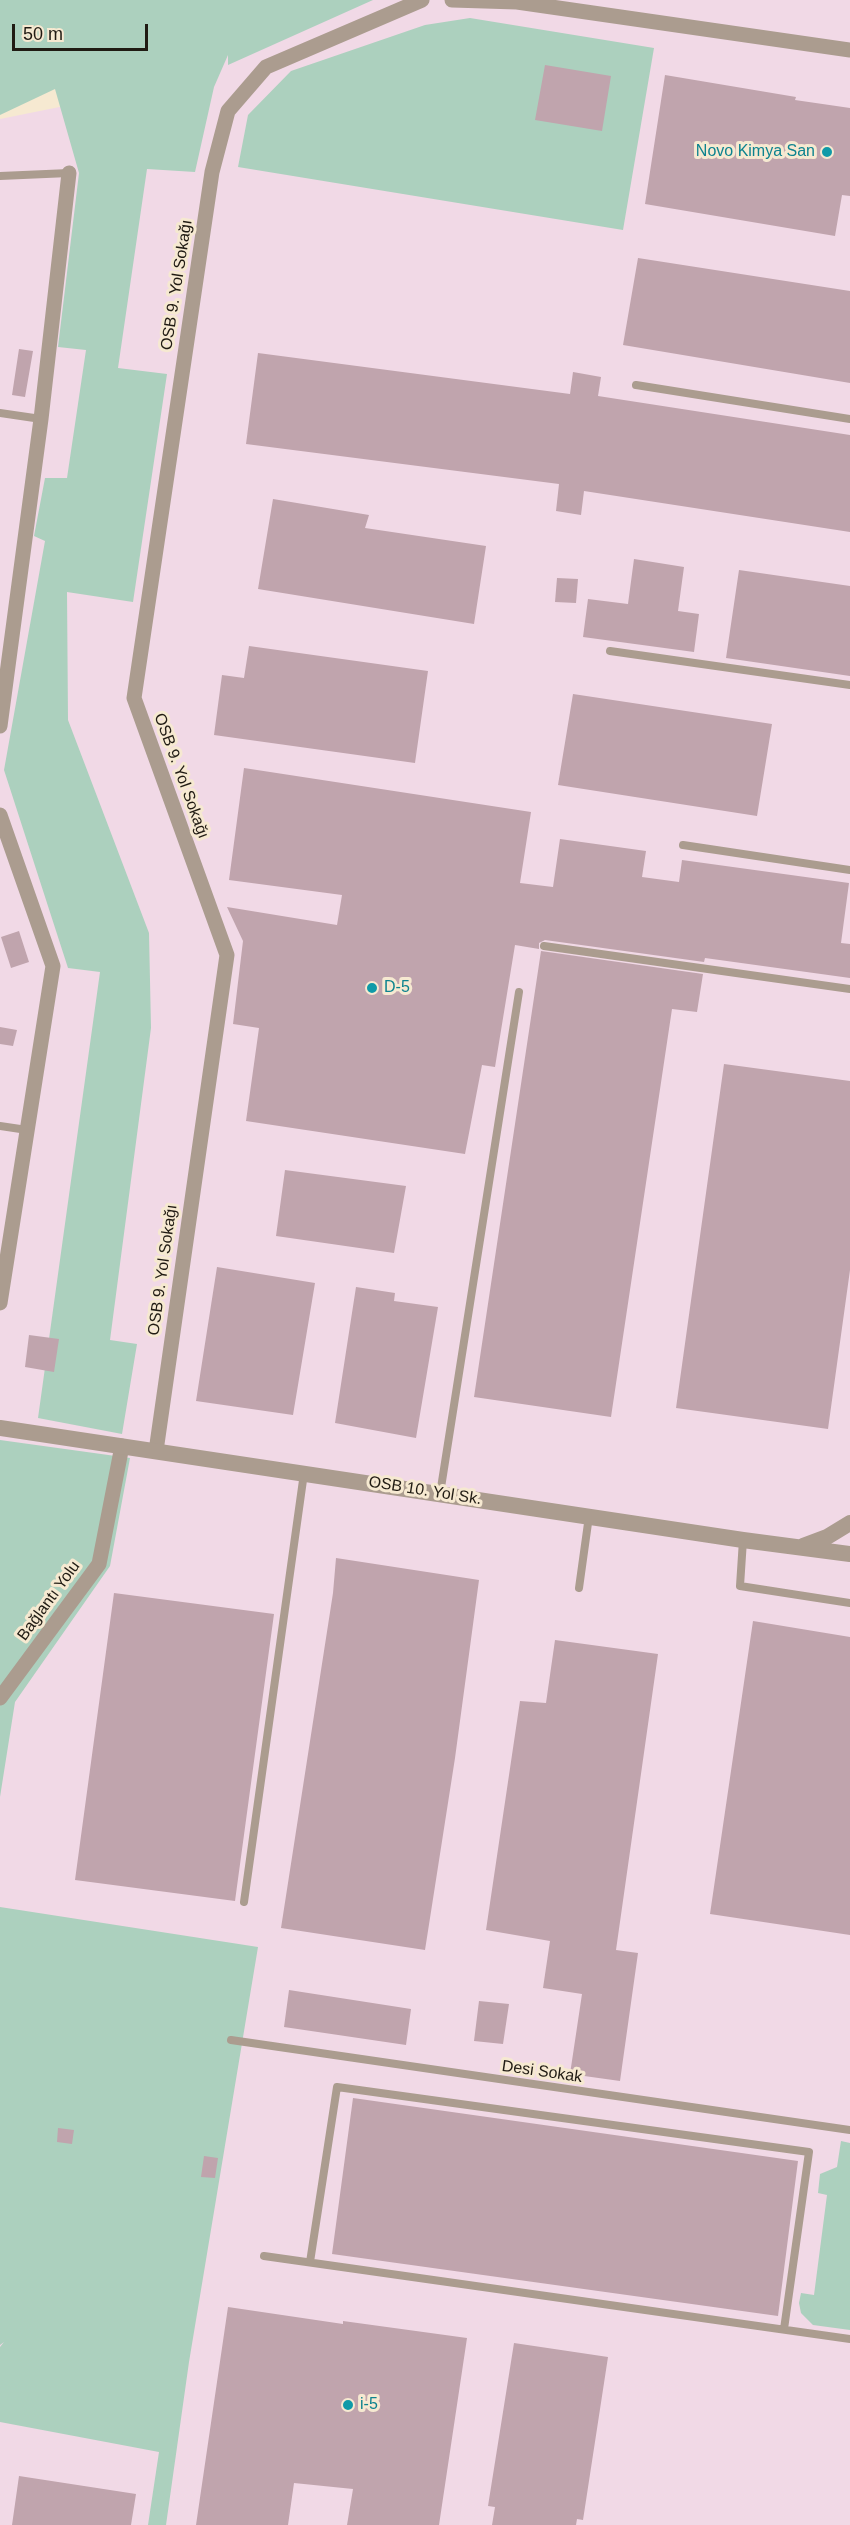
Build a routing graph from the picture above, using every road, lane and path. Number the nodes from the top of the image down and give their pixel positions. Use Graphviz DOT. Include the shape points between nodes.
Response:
graph roads {
  1 [pos="422,0"];
  2 [pos="452,0"];
  3 [pos="850,50"];
  4 [pos="69,173"];
  5 [pos="0,176"];
  6 [pos="636,385"];
  7 [pos="0,413"];
  8 [pos="41,419"];
  9 [pos="850,419"];
  10 [pos="610,651"];
  11 [pos="850,685"];
  12 [pos="0,726"];
  13 [pos="0,815"];
  14 [pos="683,845"];
  15 [pos="850,870"];
  16 [pos="544,946"];
  17 [pos="850,989"];
  18 [pos="519,992"];
  19 [pos="0,1126"];
  20 [pos="27,1130"];
  21 [pos="0,1303"];
  22 [pos="0,1428"];
  23 [pos="122,1446"];
  24 [pos="156,1451"];
  25 [pos="304,1473"];
  26 [pos="440,1494"];
  27 [pos="589,1516"];
  28 [pos="850,1522"];
  29 [pos="743,1540"];
  30 [pos="798,1547"];
  31 [pos="850,1554"];
  32 [pos="579,1588"];
  33 [pos="850,1603"];
  34 [pos="0,1698"];
  35 [pos="244,1902"];
  36 [pos="231,2040"];
  37 [pos="850,2130"];
  38 [pos="264,2256"];
  39 [pos="310,2262"];
  40 [pos="784,2329"];
  41 [pos="850,2339"];
  1 -- 24 [label="street, OSB 9. Yol Sokağı" via="266,67 228,111 212,172 134,698 226,954"];
  2 -- 3 [label="street" via="517,2"];
  4 -- 5 [label="lane"];
  4 -- 8 [label="street"];
  6 -- 9 [label="lane"];
  7 -- 8 [label="lane"];
  8 -- 12 [label="street"];
  10 -- 11 [label="lane"];
  13 -- 20 [label="street" via="54,966"];
  14 -- 15 [label="lane"];
  16 -- 17 [label="lane"];
  18 -- 26 [label="lane"];
  19 -- 20 [label="lane"];
  20 -- 21 [label="street"];
  22 -- 23 [label="street, OSB 10. Yol Sk."];
  23 -- 24 [label="street, OSB 10. Yol Sk."];
  23 -- 34 [label="street, Bağlantı Yolu" via="99,1564"];
  24 -- 25 [label="street, OSB 10. Yol Sk."];
  25 -- 26 [label="street, OSB 10. Yol Sk."];
  25 -- 35 [label="lane"];
  26 -- 27 [label="street, OSB 10. Yol Sk."];
  27 -- 29 [label="street, OSB 10. Yol Sk."];
  27 -- 32 [label="lane"];
  28 -- 30 [label="street" via="827,1537"];
  29 -- 30 [label="street, OSB 10. Yol Sk."];
  29 -- 33 [label="lane" via="740,1586"];
  30 -- 31 [label="street, OSB 10. Yol Sk."];
  36 -- 37 [label="lane, Desi Sokak"];
  38 -- 39 [label="lane"];
  39 -- 40 [label="lane"];
  39 -- 40 [label="lane" via="338,2087 809,2152"];
  40 -- 41 [label="lane"];
}
